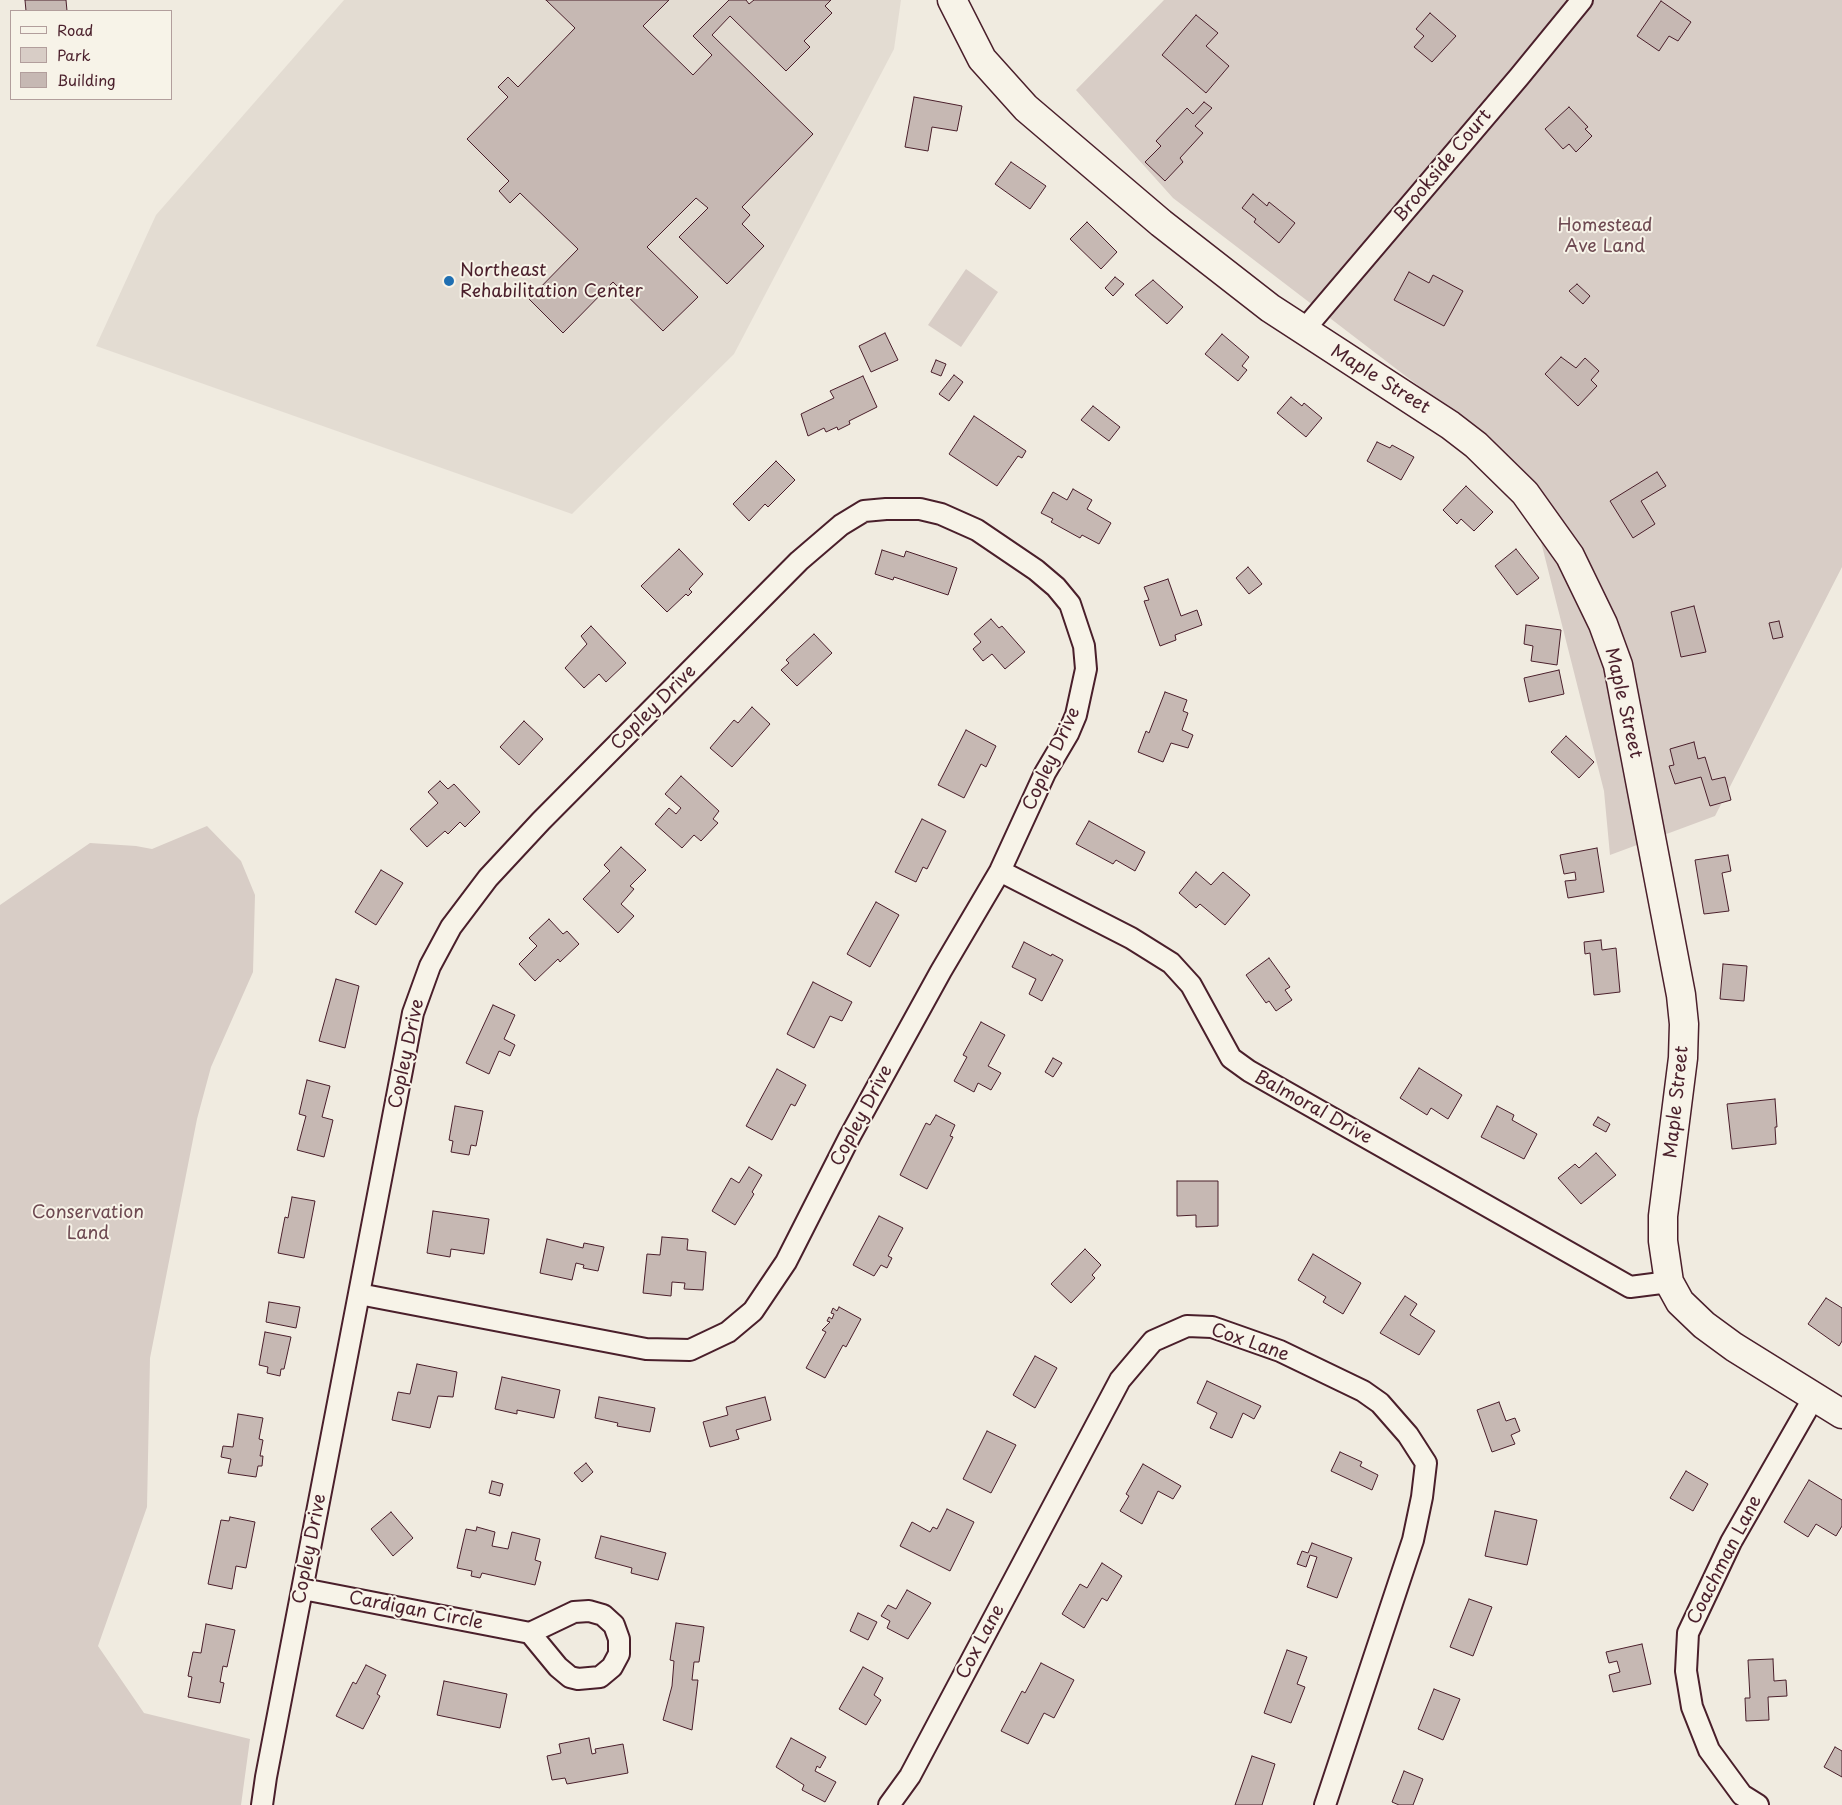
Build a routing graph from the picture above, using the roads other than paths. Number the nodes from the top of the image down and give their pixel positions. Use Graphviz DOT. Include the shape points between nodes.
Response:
graph roads {
  1 [pos="952,0"];
  2 [pos="1582,0"];
  3 [pos="1303,331"];
  4 [pos="1000,871"];
  5 [pos="1669,1282"];
  6 [pos="359,1294"];
  7 [pos="1814,1397"];
  8 [pos="1842,1414"];
  9 [pos="303,1590"];
  10 [pos="530,1633"];
  11 [pos="262,1805"];
  12 [pos="889,1805"];
  13 [pos="1326,1805"];
  14 [pos="1758,1805"];
  1 -- 3 [label="street, Maple Street" via="982,59 1026,108 1161,223"];
  2 -- 3 [label="street, Brookside Court"];
  3 -- 5 [label="street, Maple Street" via="1450,425 1502,469 1549,523 1570,556 1603,624 1618,665 1684,1024 1680,1090 1663,1216"];
  4 -- 5 [label="street, Balmoral Drive" via="1132,938 1171,963 1191,985 1231,1058 1249,1071 1630,1287"];
  4 -- 6 [label="street, Copley Drive" via="855,1127 786,1262 752,1311 728,1332 690,1350 646,1349"];
  4 -- 6 [label="street, Copley Drive" via="1076,715 1086,669 1084,646 1070,604 1036,570 977,530 941,514 920,509 864,512 841,524 799,561 541,821 488,878 451,926 430,966 413,1013"];
  5 -- 7 [label="street, Maple Street" via="1680,1302 1704,1325"];
  6 -- 9 [label="street, Copley Drive"];
  7 -- 8 [label="street, Maple Street"];
  7 -- 14 [label="street, Coachman Lane" via="1730,1542 1688,1632 1686,1671 1692,1707 1702,1733 1709,1750 1742,1795"];
  9 -- 10 [label="street, Cardigan Circle"];
  9 -- 11 [label="street, Copley Drive"];
  12 -- 13 [label="street, Cox Lane" via="910,1776 1120,1380 1153,1341 1187,1326 1212,1327 1280,1351 1363,1391 1380,1403 1408,1435 1426,1463 1413,1540"];
}
